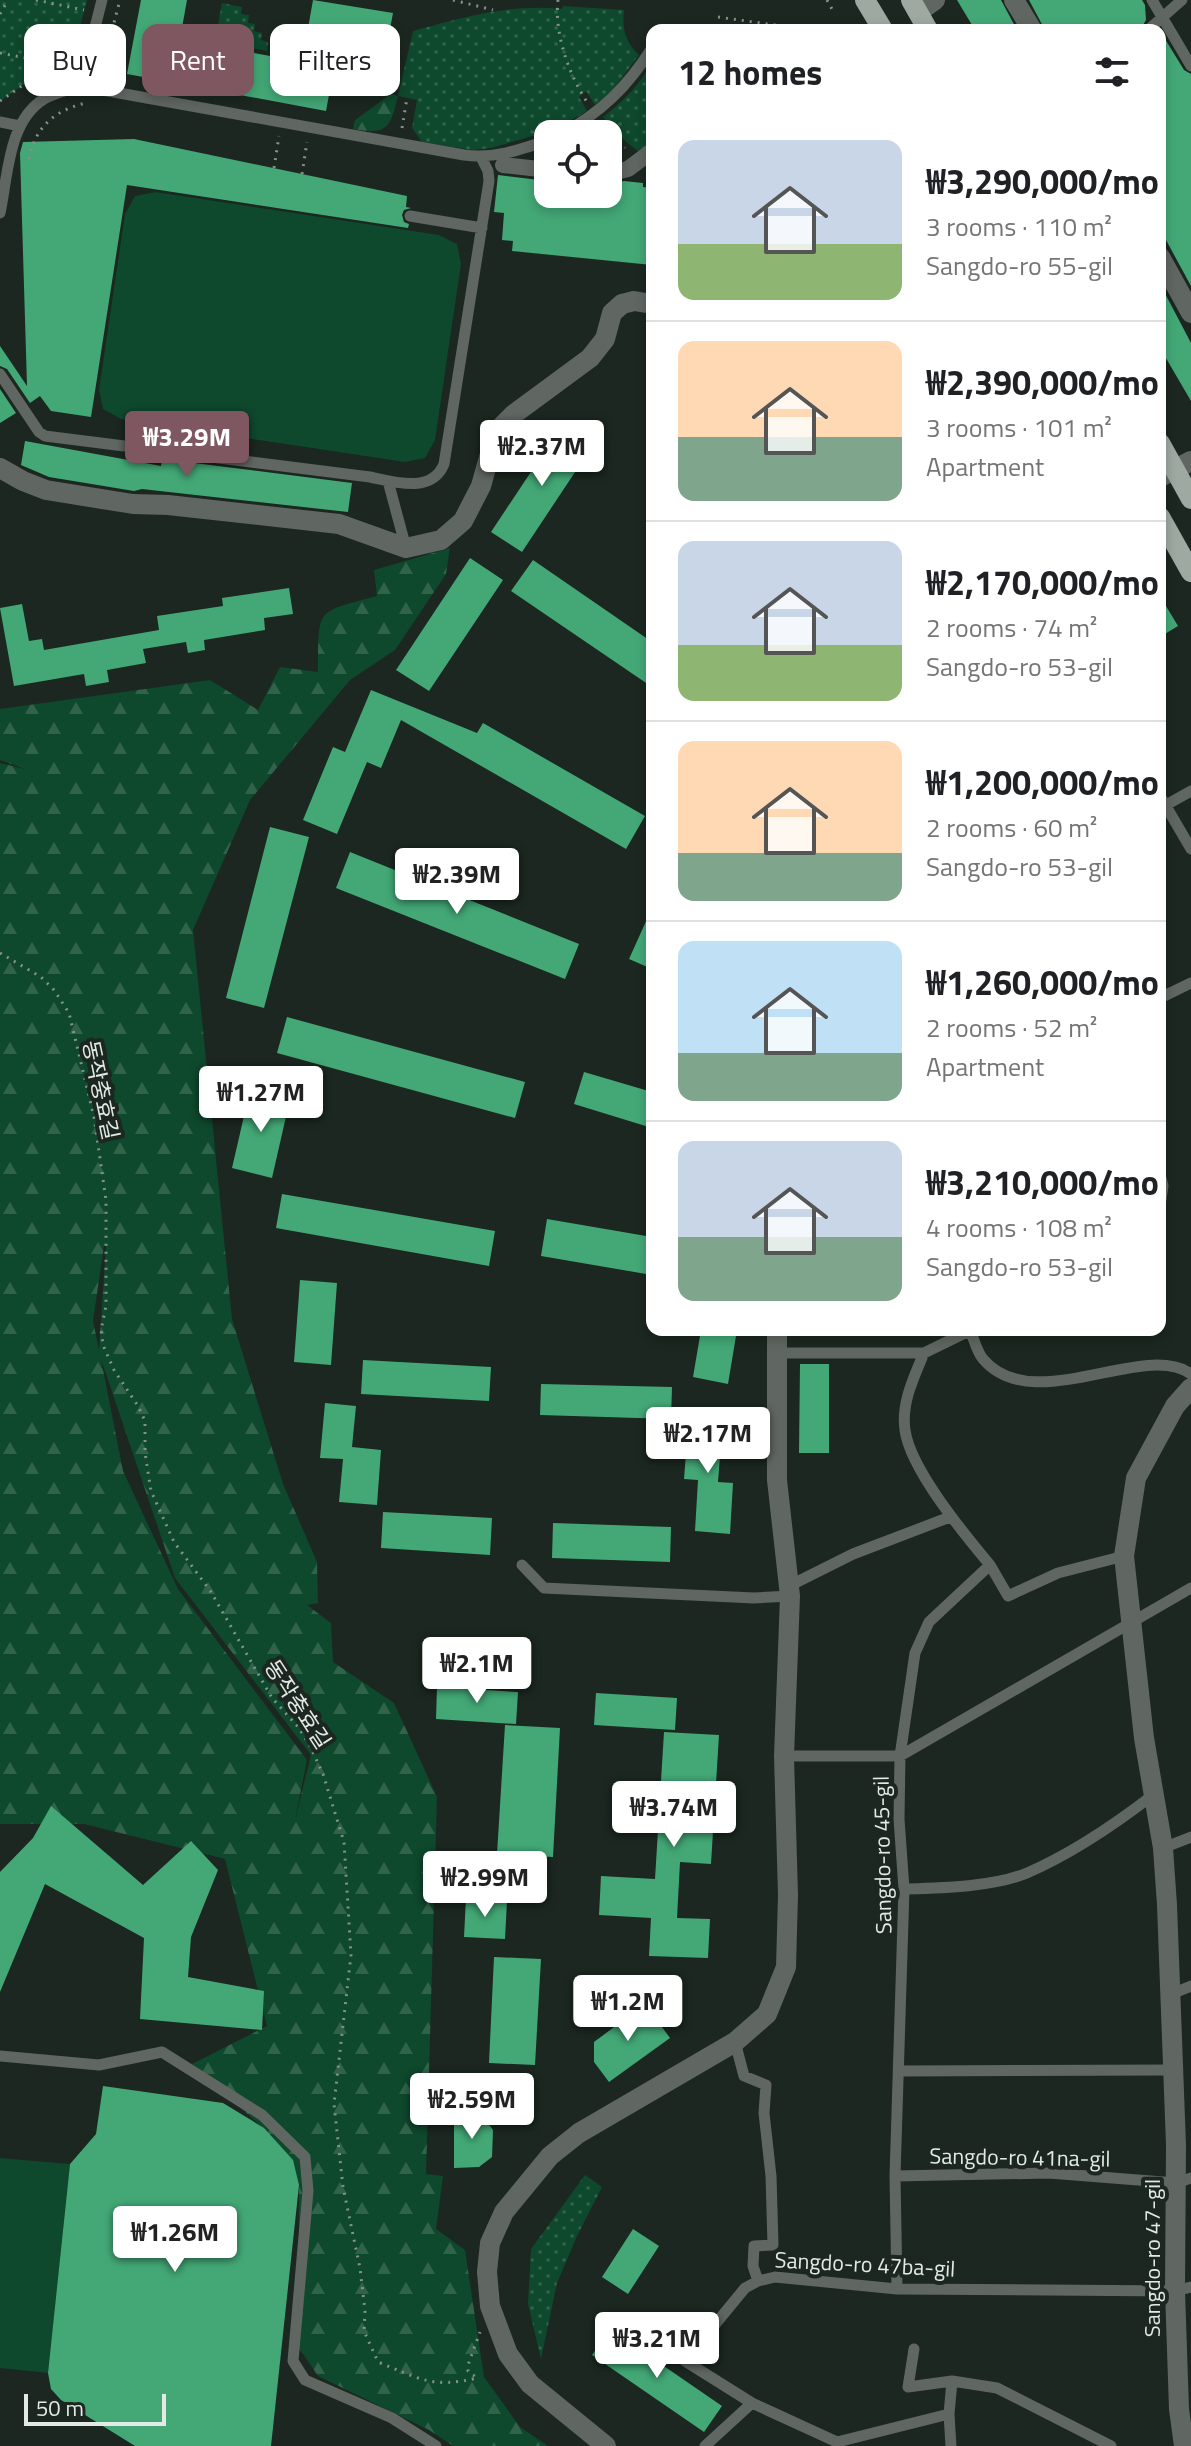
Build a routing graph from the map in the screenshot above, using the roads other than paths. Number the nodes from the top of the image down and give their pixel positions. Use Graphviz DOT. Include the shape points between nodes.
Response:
graph roads {
  1 [pos="102,0"];
  2 [pos="865,0"];
  3 [pos="935,0"];
  4 [pos="1014,0"];
  5 [pos="1152,0"];
  6 [pos="1182,0"];
  7 [pos="914,6"];
  8 [pos="1163,17"];
  9 [pos="96,24"];
  10 [pos="879,24"];
  11 [pos="924,24"];
  12 [pos="1028,24"];
  13 [pos="1155,24"];
  14 [pos="646,57"];
  15 [pos="1191,66"];
  16 [pos="126,94"];
  17 [pos="54,96"];
  18 [pos="584,120"];
  19 [pos="0,122"];
  20 [pos="20,126"];
  21 [pos="534,145"];
  22 [pos="646,156"];
  23 [pos="481,157"];
  24 [pos="503,165"];
  25 [pos="534,168"];
  26 [pos="622,170"];
  27 [pos="0,213"];
  28 [pos="410,216"];
  29 [pos="482,228"];
  30 [pos="1166,268"];
  31 [pos="646,303"];
  32 [pos="1191,313"];
  33 [pos="0,374"];
  34 [pos="0,468"];
  35 [pos="1175,469"];
  36 [pos="388,481"];
  37 [pos="1191,499"];
  38 [pos="1166,528"];
  39 [pos="406,548"];
  40 [pos="1191,572"];
  41 [pos="1191,791"];
  42 [pos="1166,799"];
  43 [pos="1166,805"];
  44 [pos="1166,819"];
  45 [pos="1175,821"];
  46 [pos="1191,849"];
  47 [pos="1191,983"];
  48 [pos="1166,995"];
  49 [pos="777,1336"];
  50 [pos="959,1336"];
  51 [pos="973,1336"];
  52 [pos="777,1353"];
  53 [pos="924,1353"];
  54 [pos="1191,1374"];
  55 [pos="1191,1388"];
  56 [pos="950,1517"];
  57 [pos="1124,1556"];
  58 [pos="522,1565"];
  59 [pos="990,1565"];
  60 [pos="1191,1588"];
  61 [pos="790,1591"];
  62 [pos="1131,1624"];
  63 [pos="784,1756"];
  64 [pos="900,1756"];
  65 [pos="1153,1795"];
  66 [pos="1191,1837"];
  67 [pos="1163,1848"];
  68 [pos="904,1889"];
  69 [pos="1191,1986"];
  70 [pos="1169,1995"];
  71 [pos="735,2042"];
  72 [pos="0,2056"];
  73 [pos="1182,2070"];
  74 [pos="899,2071"];
  75 [pos="1191,2127"];
  76 [pos="1176,2145"];
  77 [pos="895,2176"];
  78 [pos="1184,2180"];
  79 [pos="758,2281"];
  80 [pos="897,2289"];
  81 [pos="1183,2289"];
  82 [pos="914,2349"];
  83 [pos="952,2381"];
  84 [pos="752,2403"];
  85 [pos="949,2414"];
  86 [pos="436,2446"];
  87 [pos="606,2446"];
  88 [pos="705,2446"];
  89 [pos="951,2446"];
  90 [pos="1111,2446"];
  91 [pos="1184,2446"];
  1 -- 9 [label="lane"];
  2 -- 10 [label="main road"];
  3 -- 7 [label="street"];
  4 -- 12 [label="street"];
  5 -- 8 [label="lane"];
  6 -- 8 [label="lane"];
  7 -- 11 [label="main road"];
  8 -- 13 [label="lane"];
  8 -- 15 [label="lane"];
  14 -- 18 [label="lane" via="626,85"];
  16 -- 23 [label="lane"];
  17 -- 20 [label="lane" via="32,109"];
  19 -- 20 [label="lane"];
  20 -- 27 [label="lane"];
  21 -- 23 [label="lane"];
  22 -- 26 [label="street"];
  23 -- 29 [label="lane" via="489,181"];
  24 -- 25 [label="street"];
  28 -- 29 [label="lane"];
  29 -- 36 [label="lane" via="444,464 435,476 410,486"];
  30 -- 32 [label="street"];
  31 -- 39 [label="street" via="622,304 612,313 605,339 590,358 502,426 463,521 441,540"];
  33 -- 36 [label="lane" via="45,436"];
  34 -- 39 [label="street" via="46,490 339,524"];
  35 -- 37 [label="main road"];
  36 -- 39 [label="lane"];
  38 -- 40 [label="main road"];
  41 -- 42 [label="lane"];
  43 -- 45 [label="lane"];
  44 -- 45 [label="lane"];
  45 -- 46 [label="lane"];
  47 -- 48 [label="lane"];
  49 -- 52 [label="street"];
  50 -- 53 [label="lane"];
  51 -- 54 [label="lane" via="982,1358 1002,1374 1030,1382 1161,1365 1179,1365"];
  52 -- 53 [label="lane"];
  52 -- 61 [label="street" via="777,1480"];
  53 -- 56 [label="lane" via="907,1395 904,1431"];
  55 -- 57 [label="street, Sangdo-ro 47-gil" via="1175,1406 1136,1478"];
  56 -- 59 [label="lane"];
  56 -- 61 [label="lane" via="853,1554"];
  57 -- 59 [label="lane" via="1058,1573 1008,1596"];
  57 -- 62 [label="street, Sangdo-ro 47-gil"];
  58 -- 61 [label="lane" via="544,1588 754,1598"];
  59 -- 64 [label="lane" via="929,1622 919,1643"];
  60 -- 62 [label="lane, Sangdo-ro 45-gil"];
  61 -- 63 [label="street"];
  62 -- 64 [label="lane, Sangdo-ro 45-gil"];
  62 -- 65 [label="street, Sangdo-ro 47-gil"];
  63 -- 64 [label="lane"];
  63 -- 71 [label="street" via="786,1967 767,2014"];
  64 -- 68 [label="lane, Sangdo-ro 45-gil"];
  65 -- 67 [label="street, Sangdo-ro 47-gil"];
  65 -- 68 [label="lane" via="1024,1874 956,1888"];
  66 -- 67 [label="lane"];
  67 -- 70 [label="street, Sangdo-ro 47-gil"];
  68 -- 74 [label="lane, Sangdo-ro 45-gil"];
  69 -- 70 [label="lane"];
  70 -- 73 [label="street, Sangdo-ro 47-gil"];
  71 -- 79 [label="lane" via="744,2076 766,2085 773,2245 754,2246"];
  71 -- 87 [label="street" via="579,2133 550,2156 504,2212 490,2243 490,2306 508,2354 530,2384"];
  72 -- 86 [label="lane" via="99,2065 162,2052 262,2115 305,2157 308,2191 293,2361 305,2380 392,2418"];
  73 -- 74 [label="lane"];
  73 -- 76 [label="street, Sangdo-ro 47-gil"];
  74 -- 77 [label="lane, Sangdo-ro 45-gil"];
  75 -- 76 [label="street"];
  76 -- 78 [label="street, Sangdo-ro 47-gil"];
  77 -- 78 [label="lane, Sangdo-ro 41na-gil" via="1049,2173"];
  77 -- 80 [label="lane, Sangdo-ro 45-gil"];
  78 -- 81 [label="street, Sangdo-ro 47-gil"];
  79 -- 80 [label="lane, Sangdo-ro 47ba-gil" via="775,2277"];
  79 -- 84 [label="lane, Sangdo-ro 47ba-gil" via="745,2288 685,2361"];
  80 -- 81 [label="lane, Sangdo-ro 47ba-gil"];
  81 -- 91 [label="street, Sangdo-ro 47-gil" via="1179,2409"];
  82 -- 83 [label="lane" via="908,2387"];
  83 -- 85 [label="lane"];
  83 -- 90 [label="lane" via="997,2388"];
  84 -- 85 [label="lane, Sangdo-ro 47ba-gil" via="837,2442"];
  84 -- 88 [label="lane"];
  85 -- 89 [label="lane"];
}
